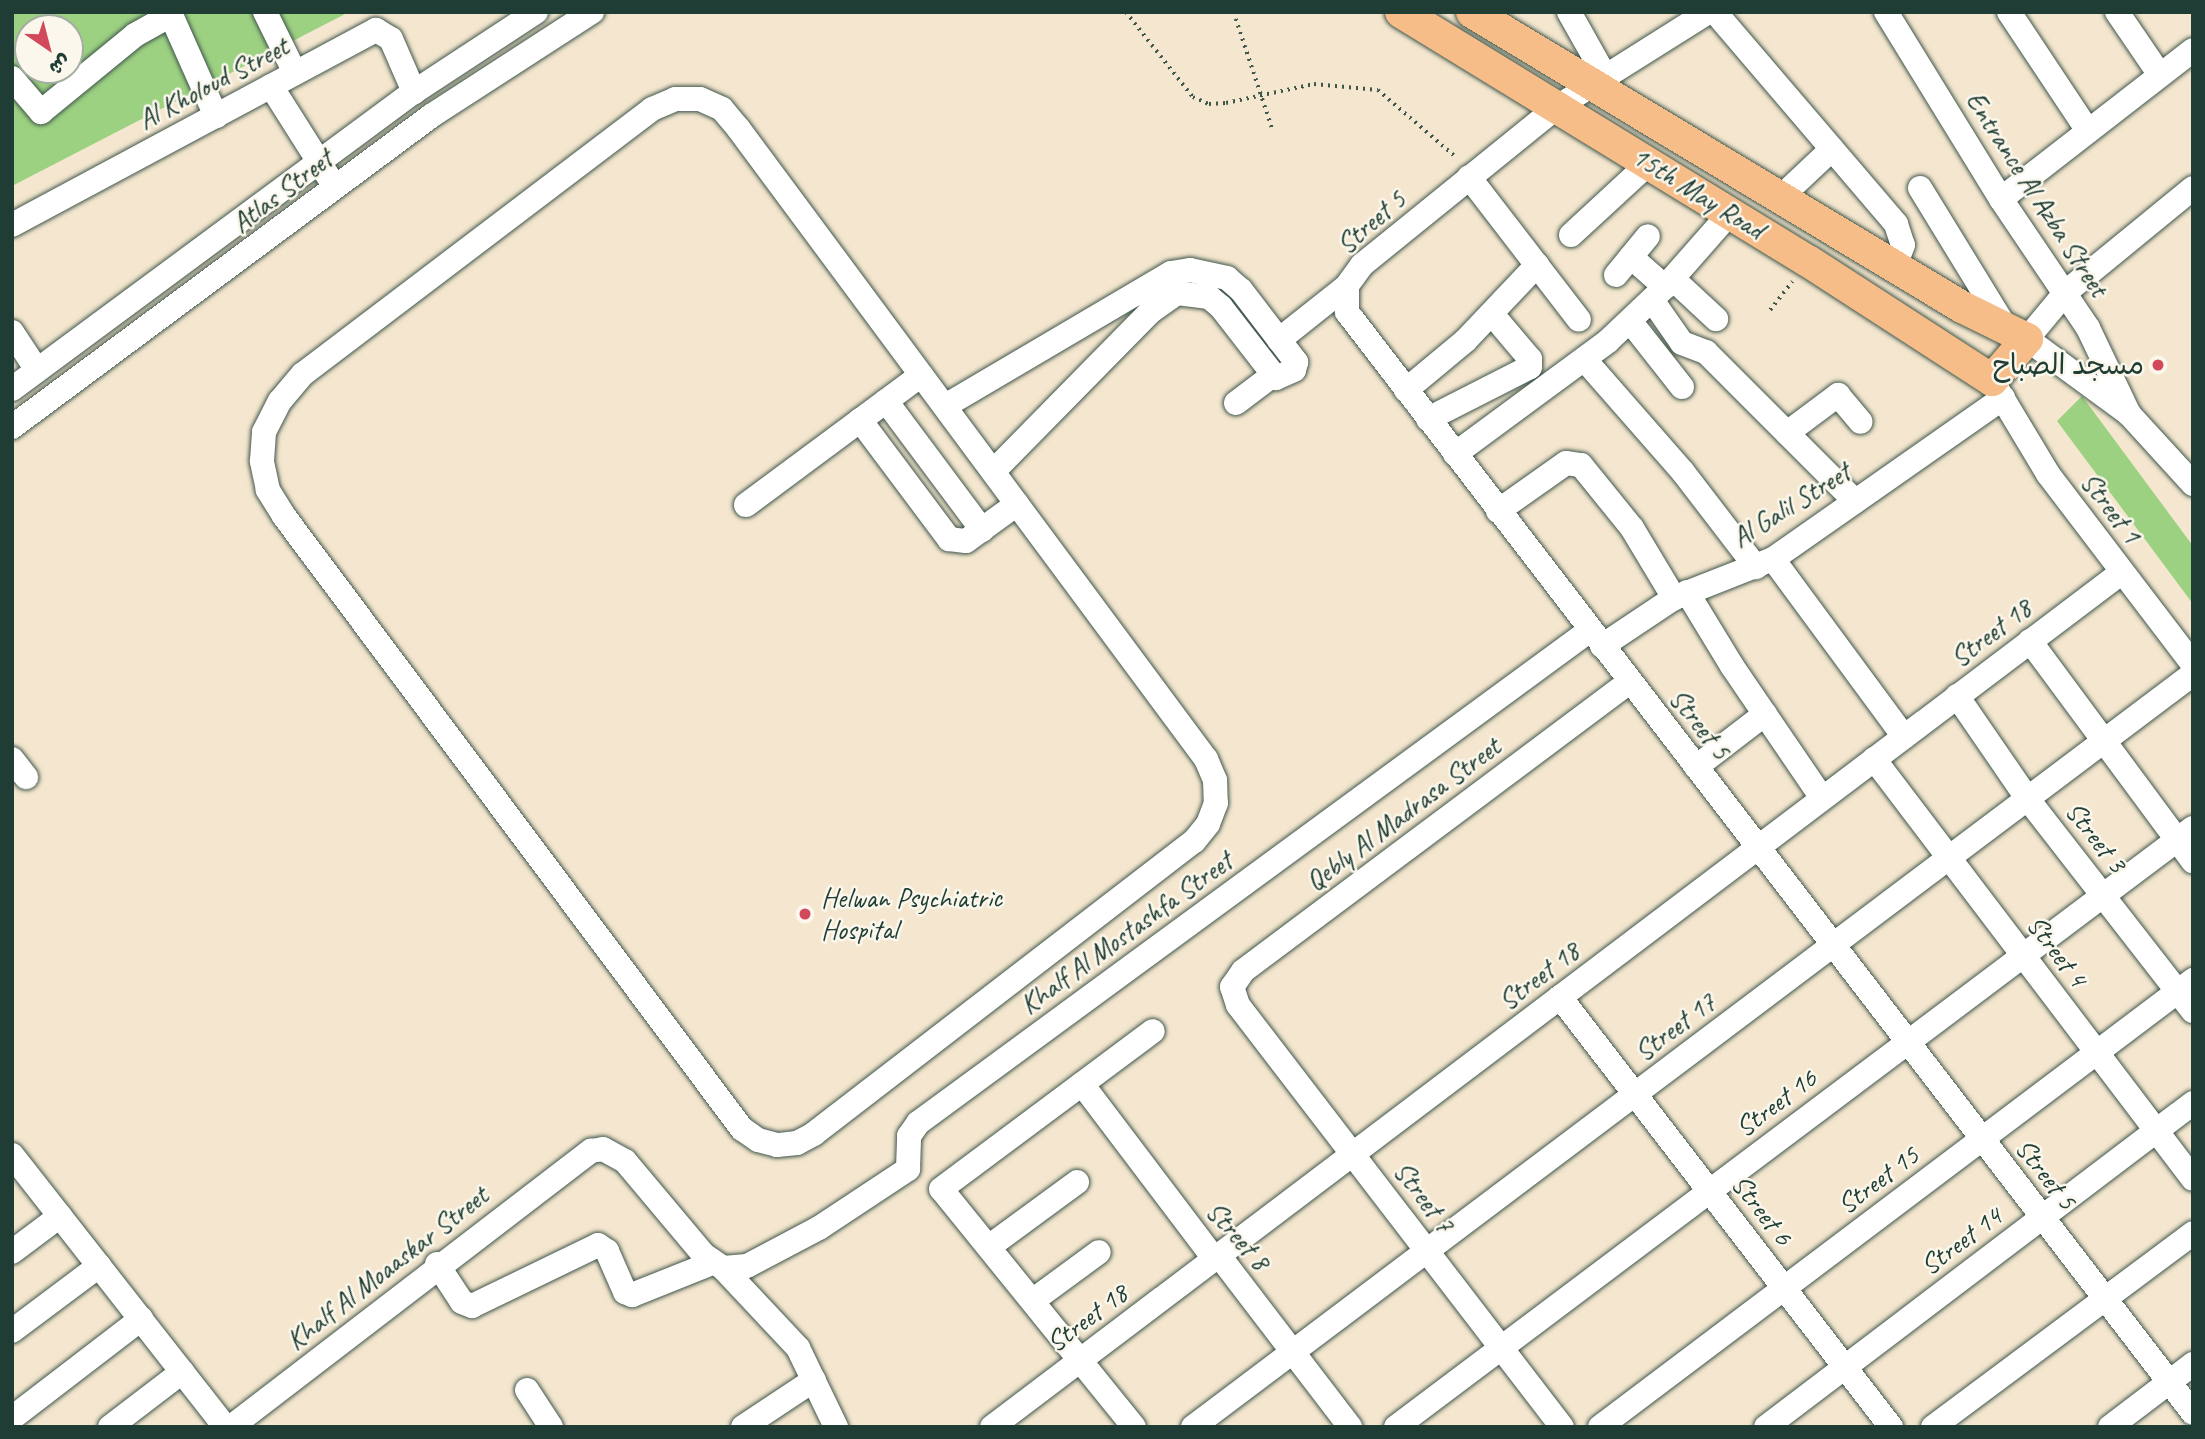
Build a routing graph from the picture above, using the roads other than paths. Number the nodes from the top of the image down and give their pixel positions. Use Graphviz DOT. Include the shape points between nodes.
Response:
graph roads {
  1 [pos="265,12"];
  2 [pos="536,12"];
  3 [pos="592,12"];
  4 [pos="1401,12"];
  5 [pos="1472,12"];
  6 [pos="1569,12"];
  7 [pos="1708,12"];
  8 [pos="1715,12"];
  9 [pos="1886,12"];
  10 [pos="2009,12"];
  11 [pos="2117,12"];
  12 [pos="382,23"];
  13 [pos="2193,50"];
  14 [pos="295,73"];
  15 [pos="2160,75"];
  16 [pos="12,78"];
  17 [pos="1599,80"];
  18 [pos="271,86"];
  19 [pos="414,92"];
  20 [pos="1557,107"];
  21 [pos="216,116"];
  22 [pos="2088,131"];
  23 [pos="1832,149"];
  24 [pos="319,162"];
  25 [pos="1649,163"];
  26 [pos="1472,175"];
  27 [pos="336,188"];
  28 [pos="1920,188"];
  29 [pos="2193,188"];
  30 [pos="1781,197"];
  31 [pos="2001,199"];
  32 [pos="1730,213"];
  33 [pos="12,225"];
  34 [pos="1571,236"];
  35 [pos="1648,236"];
  36 [pos="1537,265"];
  37 [pos="1895,266"];
  38 [pos="1347,286"];
  39 [pos="1663,289"];
  40 [pos="2066,292"];
  41 [pos="1492,314"];
  42 [pos="1716,319"];
  43 [pos="1579,320"];
  44 [pos="1630,321"];
  45 [pos="12,332"];
  46 [pos="2017,334"];
  47 [pos="1279,340"];
  48 [pos="1585,360"];
  49 [pos="37,370"];
  50 [pos="921,375"];
  51 [pos="1273,375"];
  52 [pos="1682,387"];
  53 [pos="12,389"];
  54 [pos="1997,389"];
  55 [pos="1406,390"];
  56 [pos="886,401"];
  57 [pos="1236,403"];
  58 [pos="945,406"];
  59 [pos="2129,414"];
  60 [pos="1428,419"];
  61 [pos="860,420"];
  62 [pos="1861,422"];
  63 [pos="12,427"];
  64 [pos="1787,433"];
  65 [pos="1455,454"];
  66 [pos="993,472"];
  67 [pos="2193,484"];
  68 [pos="1855,500"];
  69 [pos="1017,504"];
  70 [pos="746,505"];
  71 [pos="1498,511"];
  72 [pos="982,530"];
  73 [pos="1764,563"];
  74 [pos="2122,572"];
  75 [pos="1681,595"];
  76 [pos="1596,638"];
  77 [pos="2030,641"];
  78 [pos="2193,664"];
  79 [pos="2193,674"];
  80 [pos="1630,682"];
  81 [pos="1957,696"];
  82 [pos="1765,714"];
  83 [pos="1903,737"];
  84 [pos="2105,740"];
  85 [pos="1874,759"];
  86 [pos="1696,767"];
  87 [pos="1822,799"];
  88 [pos="2028,799"];
  89 [pos="2185,834"];
  90 [pos="1758,848"];
  91 [pos="1949,858"];
  92 [pos="2193,860"];
  93 [pos="2104,896"];
  94 [pos="1833,945"];
  95 [pos="2023,955"];
  96 [pos="2188,994"];
  97 [pos="1560,997"];
  98 [pos="1238,1005"];
  99 [pos="1153,1031"];
  100 [pos="1907,1042"];
  101 [pos="2097,1052"];
  102 [pos="1082,1084"];
  103 [pos="1635,1094"];
  104 [pos="2193,1103"];
  105 [pos="2156,1131"];
  106 [pos="1982,1139"];
  107 [pos="1353,1154"];
  108 [pos="15,1164"];
  109 [pos="2193,1179"];
  110 [pos="1077,1182"];
  111 [pos="1710,1191"];
  112 [pos="60,1216"];
  113 [pos="2042,1217"];
  114 [pos="2193,1233"];
  115 [pos="990,1246"];
  116 [pos="1427,1251"];
  117 [pos="12,1252"];
  118 [pos="1099,1252"];
  119 [pos="1215,1258"];
  120 [pos="437,1265"];
  121 [pos="99,1266"];
  122 [pos="718,1266"];
  123 [pos="1784,1288"];
  124 [pos="2105,1298"];
  125 [pos="1035,1299"];
  126 [pos="141,1319"];
  127 [pos="12,1331"];
  128 [pos="1501,1348"];
  129 [pos="1293,1352"];
  130 [pos="1081,1359"];
  131 [pos="2193,1364"];
  132 [pos="1845,1367"];
  133 [pos="182,1372"];
  134 [pos="814,1380"];
  135 [pos="2169,1382"];
  136 [pos="527,1390"];
  137 [pos="2193,1413"];
  138 [pos="12,1418"];
  139 [pos="110,1427"];
  140 [pos="225,1427"];
  141 [pos="231,1427"];
  142 [pos="551,1427"];
  143 [pos="743,1427"];
  144 [pos="836,1427"];
  145 [pos="992,1427"];
  146 [pos="1134,1427"];
  147 [pos="1193,1427"];
  148 [pos="1350,1427"];
  149 [pos="1396,1427"];
  150 [pos="1562,1427"];
  151 [pos="1600,1427"];
  152 [pos="1766,1427"];
  153 [pos="1891,1427"];
  154 [pos="1933,1427"];
  155 [pos="2110,1427"];
  1 -- 14 [label="street"];
  2 -- 19 [label="street, Atlas Street"];
  3 -- 27 [label="street, Atlas Street" via="431,116"];
  4 -- 20 [label="main road, 15th May Road"];
  5 -- 17 [label="main road, 15th May Road"];
  6 -- 17 [label="street"];
  7 -- 17 [label="street, Street 5"];
  8 -- 23 [label="street"];
  9 -- 31 [label="street, Entrance Al Azba Street"];
  10 -- 22 [label="street"];
  11 -- 15 [label="street"];
  12 -- 14 [label="street, Al Kholoud Street"];
  12 -- 19 [label="street, Al Kholoud Street"];
  13 -- 15 [label="street"];
  14 -- 18 [label="street, Al Kholoud Street"];
  15 -- 22 [label="street"];
  16 -- 21 [label="street" via="41,112 135,35 171,15"];
  17 -- 20 [label="street, Street 5"];
  17 -- 30 [label="main road, 15th May Road"];
  18 -- 21 [label="street, Al Kholoud Street"];
  18 -- 24 [label="street"];
  19 -- 24 [label="street, Atlas Street"];
  20 -- 25 [label="main road, 15th May Road"];
  20 -- 26 [label="street, Street 5"];
  21 -- 33 [label="street, Al Kholoud Street"];
  22 -- 31 [label="street"];
  23 -- 30 [label="street"];
  23 -- 37 [label="street" via="1901,233 1902,256"];
  24 -- 27 [label="street"];
  24 -- 49 [label="street, Atlas Street"];
  25 -- 32 [label="main road, 15th May Road"];
  25 -- 34 [label="street"];
  26 -- 36 [label="street"];
  26 -- 38 [label="street, Street 5" via="1362,265"];
  27 -- 63 [label="street, Atlas Street"];
  28 -- 46 [label="street"];
  29 -- 40 [label="street"];
  30 -- 37 [label="main road, 15th May Road"];
  31 -- 40 [label="street, Entrance Al Azba Street"];
  32 -- 39 [label="street"];
  32 -- 54 [label="main road, 15th May Road"];
  35 -- 39 [label="street" via="1623,266"];
  36 -- 41 [label="street"];
  36 -- 43 [label="street"];
  37 -- 46 [label="main road, 15th May Road"];
  38 -- 47 [label="street"];
  38 -- 55 [label="street, Street 5" via="1347,312"];
  39 -- 42 [label="street"];
  39 -- 44 [label="street"];
  39 -- 64 [label="street" via="1682,343 1706,352"];
  40 -- 46 [label="street"];
  40 -- 59 [label="street, Entrance Al Azba Street"];
  41 -- 55 [label="street"];
  41 -- 60 [label="street" via="1530,359 1530,367"];
  44 -- 48 [label="street"];
  44 -- 52 [label="street"];
  45 -- 49 [label="street"];
  46 -- 54 [label="main road"];
  46 -- 59 [label="street"];
  47 -- 51 [label="street" via="1296,366 1280,379"];
  47 -- 58 [label="street" via="1227,278 1190,270 1171,273"];
  48 -- 65 [label="street"];
  48 -- 73 [label="street"];
  49 -- 53 [label="street, Atlas Street"];
  50 -- 56 [label="street"];
  50 -- 58 [label="street"];
  50 -- 69 [label="street" via="722,109 700,99 675,99 652,109 303,374 280,401 264,432 262,461 268,490 284,516 742,1129 758,1140 787,1144 814,1134 1194,841 1209,824 1216,803 1215,780 1206,760"];
  51 -- 57 [label="street"];
  51 -- 66 [label="street" via="1221,307 1201,294 1177,293 1150,312"];
  54 -- 68 [label="street, Al Galil Street"];
  54 -- 74 [label="street, Street 1" via="2048,474"];
  55 -- 60 [label="street, Street 5"];
  56 -- 61 [label="street"];
  56 -- 72 [label="street"];
  58 -- 66 [label="street"];
  59 -- 67 [label="street"];
  60 -- 65 [label="street, Street 5"];
  61 -- 70 [label="street"];
  61 -- 72 [label="street" via="948,539 966,541"];
  62 -- 64 [label="street" via="1838,395"];
  64 -- 68 [label="street"];
  65 -- 71 [label="street, Street 5"];
  66 -- 69 [label="street"];
  68 -- 73 [label="street, Al Galil Street"];
  69 -- 72 [label="street"];
  71 -- 75 [label="street" via="1566,463 1581,465"];
  71 -- 76 [label="street, Street 5"];
  73 -- 75 [label="street, Al Galil Street"];
  73 -- 83 [label="street"];
  74 -- 77 [label="street, Street 18"];
  74 -- 78 [label="street, Street 1"];
  75 -- 76 [label="street, Al Galil Street"];
  75 -- 82 [label="street"];
  76 -- 80 [label="street, Street 5"];
  76 -- 122 [label="street, Khalf Al Mostashfa Street" via="918,1123 909,1136 911,1161 905,1171 747,1266"];
  77 -- 81 [label="street, Street 18"];
  77 -- 84 [label="street"];
  79 -- 84 [label="street, Street 17"];
  80 -- 86 [label="street, Street 5"];
  80 -- 98 [label="street, Qebly Al Madrasa Street" via="1243,971 1232,987"];
  81 -- 83 [label="street, Street 18"];
  81 -- 88 [label="street, Street 3"];
  82 -- 86 [label="street"];
  82 -- 87 [label="street"];
  83 -- 85 [label="street, Street 18"];
  84 -- 88 [label="street, Street 17"];
  84 -- 89 [label="street"];
  85 -- 87 [label="street, Street 18"];
  85 -- 91 [label="street, Street 4"];
  86 -- 90 [label="street, Street 5"];
  87 -- 90 [label="street, Street 18"];
  88 -- 91 [label="street, Street 17"];
  88 -- 93 [label="street, Street 3"];
  89 -- 92 [label="street"];
  89 -- 93 [label="street, Street 16"];
  90 -- 94 [label="street, Street 5"];
  90 -- 97 [label="street, Street 18"];
  91 -- 94 [label="street, Street 17"];
  91 -- 95 [label="street, Street 4"];
  93 -- 95 [label="street, Street 16"];
  93 -- 96 [label="street, Street 3"];
  94 -- 100 [label="street, Street 5"];
  94 -- 103 [label="street, Street 17"];
  95 -- 100 [label="street, Street 16"];
  95 -- 101 [label="street, Street 4"];
  96 -- 101 [label="street, Street 15"];
  97 -- 103 [label="street, Street 6"];
  97 -- 107 [label="street, Street 18"];
  98 -- 107 [label="street, Street 7"];
  99 -- 102 [label="street"];
  100 -- 106 [label="street, Street 5"];
  100 -- 111 [label="street, Street 16"];
  101 -- 105 [label="street, Street 4"];
  101 -- 106 [label="street, Street 15"];
  102 -- 115 [label="street" via="941,1189"];
  102 -- 119 [label="street, Street 8"];
  103 -- 111 [label="street, Street 6"];
  103 -- 116 [label="street, Street 17"];
  104 -- 105 [label="street, Street 14"];
  105 -- 109 [label="street, Street 4"];
  105 -- 113 [label="street, Street 14"];
  106 -- 113 [label="street, Street 5"];
  106 -- 123 [label="street, Street 15"];
  107 -- 116 [label="street, Street 7"];
  107 -- 119 [label="street, Street 18"];
  108 -- 112 [label="street"];
  110 -- 115 [label="street"];
  111 -- 123 [label="street, Street 6"];
  111 -- 128 [label="street, Street 16"];
  112 -- 117 [label="street"];
  112 -- 121 [label="street"];
  113 -- 124 [label="street, Street 5"];
  113 -- 132 [label="street, Street 14"];
  114 -- 124 [label="street"];
  115 -- 125 [label="street"];
  116 -- 128 [label="street, Street 7"];
  116 -- 129 [label="street, Street 17"];
  118 -- 125 [label="street"];
  119 -- 129 [label="street, Street 8" via="1224,1262"];
  119 -- 130 [label="street, Street 18"];
  120 -- 122 [label="street" via="463,1302 472,1306 598,1245 605,1247 625,1292 632,1295"];
  120 -- 122 [label="street, Khalf Al Moaaskar Street" via="580,1157 603,1149 615,1153"];
  120 -- 141 [label="street, Khalf Al Moaaskar Street"];
  121 -- 126 [label="street"];
  121 -- 127 [label="street"];
  122 -- 134 [label="street" via="791,1339"];
  123 -- 132 [label="street, Street 6"];
  123 -- 151 [label="street, Street 15"];
  124 -- 135 [label="street, Street 5"];
  124 -- 154 [label="street"];
  125 -- 130 [label="street"];
  126 -- 133 [label="street"];
  126 -- 138 [label="street"];
  128 -- 149 [label="street, Street 16"];
  128 -- 150 [label="street, Street 7"];
  129 -- 147 [label="street, Street 17"];
  129 -- 148 [label="street, Street 8"];
  130 -- 145 [label="street, Street 18"];
  130 -- 146 [label="street"];
  131 -- 135 [label="street"];
  132 -- 152 [label="street, Street 14"];
  132 -- 153 [label="street, Street 6"];
  133 -- 139 [label="street"];
  133 -- 140 [label="street"];
  134 -- 143 [label="street"];
  134 -- 144 [label="street"];
  135 -- 137 [label="street, Street 5"];
  135 -- 155 [label="street"];
  136 -- 142 [label="street"];
}
